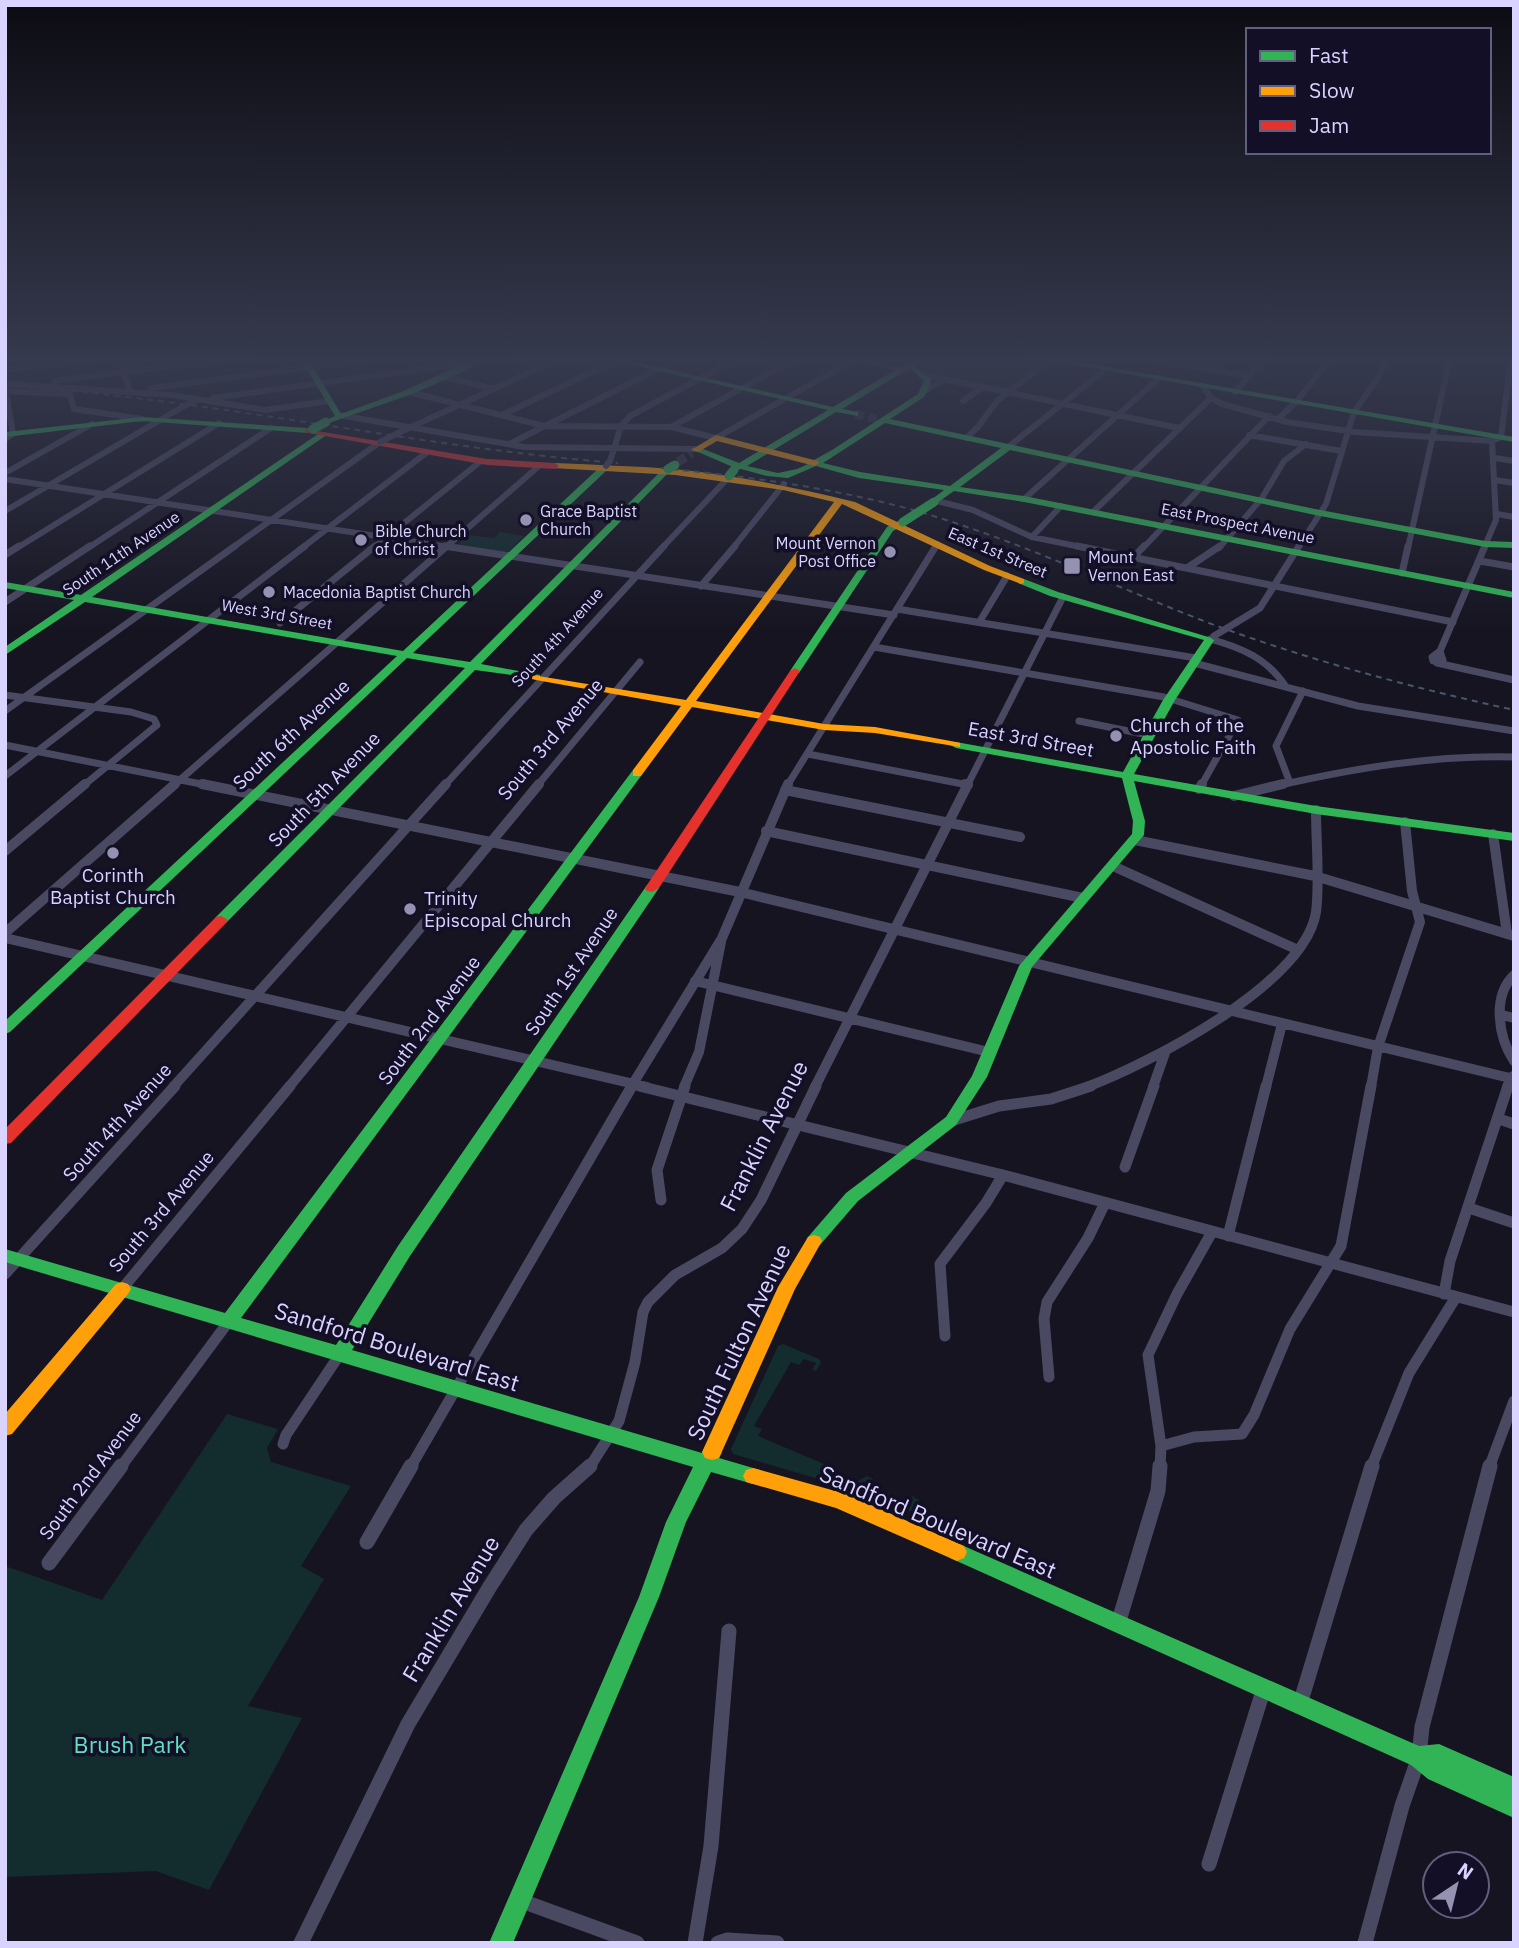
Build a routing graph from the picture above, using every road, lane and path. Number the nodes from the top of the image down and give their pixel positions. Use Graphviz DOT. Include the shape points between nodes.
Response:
graph roads {
  1 [pos="614,448"];
  2 [pos="48,449"];
  3 [pos="110,449"];
  4 [pos="176,449"];
  5 [pos="239,449"];
  6 [pos="293,449"];
  7 [pos="370,449"];
  8 [pos="411,449"];
  9 [pos="638,449"];
  10 [pos="698,449"];
  11 [pos="760,449"];
  12 [pos="835,449"];
  13 [pos="1005,449"];
  14 [pos="1017,449"];
  15 [pos="1079,449"];
  16 [pos="1158,449"];
  17 [pos="1236,449"];
  18 [pos="1282,449"];
  19 [pos="1300,449"];
  20 [pos="1335,449"];
  21 [pos="1430,449"];
  22 [pos="1498,449"];
  23 [pos="764,450"];
  24 [pos="1341,450"];
  25 [pos="694,451"];
  26 [pos="426,453"];
  27 [pos="1495,458"];
  28 [pos="1067,460"];
  29 [pos="481,461"];
  30 [pos="1284,461"];
  31 [pos="1514,461"];
  32 [pos="607,465"];
  33 [pos="540,466"];
  34 [pos="672,467"];
  35 [pos="5,473"];
  36 [pos="732,473"];
  37 [pos="1133,473"];
  38 [pos="791,476"];
  39 [pos="879,477"];
  40 [pos="5,479"];
  41 [pos="1495,480"];
  42 [pos="1514,483"];
  43 [pos="50,485"];
  44 [pos="1199,488"];
  45 [pos="104,493"];
  46 [pos="940,495"];
  47 [pos="1024,499"];
  48 [pos="840,500"];
  49 [pos="1260,500"];
  50 [pos="158,502"];
  51 [pos="1061,506"];
  52 [pos="215,510"];
  53 [pos="5,511"];
  54 [pos="1093,512"];
  55 [pos="1320,513"];
  56 [pos="1497,514"];
  57 [pos="1514,517"];
  58 [pos="272,519"];
  59 [pos="900,523"];
  60 [pos="1163,526"];
  61 [pos="328,528"];
  62 [pos="1412,530"];
  63 [pos="387,537"];
  64 [pos="1032,537"];
  65 [pos="1226,539"];
  66 [pos="937,544"];
  67 [pos="1485,544"];
  68 [pos="1514,545"];
  69 [pos="448,546"];
  70 [pos="1295,552"];
  71 [pos="5,555"];
  72 [pos="511,555"];
  73 [pos="1133,558"];
  74 [pos="1480,561"];
  75 [pos="573,565"];
  76 [pos="1514,567"];
  77 [pos="1186,569"];
  78 [pos="1402,573"];
  79 [pos="637,576"];
  80 [pos="1007,576"];
  81 [pos="5,585"];
  82 [pos="701,586"];
  83 [pos="1273,586"];
  84 [pos="1468,586"];
  85 [pos="25,589"];
  86 [pos="1514,595"];
  87 [pos="771,596"];
  88 [pos="1063,597"];
  89 [pos="85,599"];
  90 [pos="5,602"];
  91 [pos="838,606"];
  92 [pos="145,609"];
  93 [pos="895,612"];
  94 [pos="207,620"];
  95 [pos="980,621"];
  96 [pos="1453,622"];
  97 [pos="280,623"];
  98 [pos="1044,632"];
  99 [pos="1212,638"];
  100 [pos="337,642"];
  101 [pos="874,647"];
  102 [pos="5,653"];
  103 [pos="405,654"];
  104 [pos="1195,661"];
  105 [pos="640,662"];
  106 [pos="473,666"];
  107 [pos="1025,674"];
  108 [pos="542,678"];
  109 [pos="1514,681"];
  110 [pos="1286,687"];
  111 [pos="615,691"];
  112 [pos="1303,691"];
  113 [pos="5,695"];
  114 [pos="24,697"];
  115 [pos="1169,700"];
  116 [pos="689,704"];
  117 [pos="94,707"];
  118 [pos="5,711"];
  119 [pos="764,717"];
  120 [pos="1079,720"];
  121 [pos="824,727"];
  122 [pos="1514,731"];
  123 [pos="1148,735"];
  124 [pos="5,745"];
  125 [pos="985,750"];
  126 [pos="37,751"];
  127 [pos="808,754"];
  128 [pos="1514,757"];
  129 [pos="108,765"];
  130 [pos="5,776"];
  131 [pos="1127,776"];
  132 [pos="181,779"];
  133 [pos="1290,783"];
  134 [pos="968,785"];
  135 [pos="1199,789"];
  136 [pos="785,790"];
  137 [pos="257,794"];
  138 [pos="1234,796"];
  139 [pos="332,809"];
  140 [pos="1316,810"];
  141 [pos="948,822"];
  142 [pos="1405,822"];
  143 [pos="410,824"];
  144 [pos="766,831"];
  145 [pos="1493,834"];
  146 [pos="1020,837"];
  147 [pos="1514,837"];
  148 [pos="1135,840"];
  149 [pos="491,841"];
  150 [pos="5,851"];
  151 [pos="573,858"];
  152 [pos="927,865"];
  153 [pos="1113,866"];
  154 [pos="660,876"];
  155 [pos="1315,877"];
  156 [pos="740,892"];
  157 [pos="1083,898"];
  158 [pos="1418,909"];
  159 [pos="894,929"];
  160 [pos="1510,935"];
  161 [pos="5,936"];
  162 [pos="722,938"];
  163 [pos="1298,950"];
  164 [pos="83,956"];
  165 [pos="1030,961"];
  166 [pos="1514,975"];
  167 [pos="168,976"];
  168 [pos="695,981"];
  169 [pos="714,985"];
  170 [pos="258,997"];
  171 [pos="1229,1012"];
  172 [pos="1508,1016"];
  173 [pos="849,1017"];
  174 [pos="346,1018"];
  175 [pos="1282,1024"];
  176 [pos="5,1029"];
  177 [pos="438,1039"];
  178 [pos="1378,1047"];
  179 [pos="1166,1051"];
  180 [pos="989,1052"];
  181 [pos="533,1061"];
  182 [pos="1514,1061"];
  183 [pos="1512,1078"];
  184 [pos="633,1084"];
  185 [pos="680,1097"];
  186 [pos="1499,1119"];
  187 [pos="951,1121"];
  188 [pos="797,1124"];
  189 [pos="1514,1124"];
  190 [pos="5,1139"];
  191 [pos="912,1152"];
  192 [pos="1125,1167"];
  193 [pos="1003,1175"];
  194 [pos="661,1200"];
  195 [pos="1105,1203"];
  196 [pos="1469,1208"];
  197 [pos="1514,1223"];
  198 [pos="1212,1232"];
  199 [pos="1228,1236"];
  200 [pos="12,1257"];
  201 [pos="1332,1264"];
  202 [pos="5,1274"];
  203 [pos="122,1289"];
  204 [pos="1450,1295"];
  205 [pos="1514,1312"];
  206 [pos="229,1321"];
  207 [pos="945,1336"];
  208 [pos="340,1354"];
  209 [pos="1049,1377"];
  210 [pos="456,1388"];
  211 [pos="1514,1401"];
  212 [pos="5,1428"];
  213 [pos="611,1435"];
  214 [pos="283,1444"];
  215 [pos="1161,1446"];
  216 [pos="705,1464"];
  217 [pos="367,1542"];
  218 [pos="49,1563"];
  219 [pos="1118,1624"];
  220 [pos="729,1631"];
  221 [pos="1265,1688"];
  222 [pos="1300,1704"];
  223 [pos="1419,1757"];
  224 [pos="1514,1789"];
  225 [pos="1514,1807"];
  226 [pos="1209,1864"];
  227 [pos="519,1900"];
  228 [pos="301,1943"];
  229 [pos="500,1943"];
  230 [pos="638,1943"];
  231 [pos="695,1943"];
  232 [pos="718,1943"];
  233 [pos="777,1943"];
  234 [pos="1365,1943"];
  1 -- 32 [label="street"];
  2 -- 35 [label="street"];
  3 -- 43 [label="street"];
  4 -- 45 [label="street"];
  5 -- 50 [label="street"];
  6 -- 52 [label="street, South 11th Avenue"];
  7 -- 58 [label="street"];
  8 -- 26 [label="street"];
  9 -- 25 [label="street"];
  10 -- 25 [label="street"];
  11 -- 23 [label="street, East Prospect Avenue"];
  12 -- 38 [label="street"];
  13 -- 46 [label="street, South 1st Avenue"];
  14 -- 28 [label="street"];
  15 -- 28 [label="street"];
  16 -- 37 [label="street"];
  17 -- 44 [label="street"];
  18 -- 30 [label="street"];
  19 -- 30 [label="street"];
  20 -- 24 [label="street"];
  21 -- 62 [label="street"];
  22 -- 27 [label="street"];
  23 -- 36 [label="street"];
  23 -- 38 [label="street, East Prospect Avenue"];
  24 -- 55 [label="street"];
  25 -- 36 [label="street"];
  26 -- 29 [label="street"];
  26 -- 61 [label="street"];
  27 -- 31 [label="street"];
  27 -- 41 [label="street"];
  28 -- 37 [label="street"];
  28 -- 47 [label="street"];
  29 -- 33 [label="street"];
  29 -- 63 [label="street"];
  30 -- 49 [label="street"];
  32 -- 33 [label="street"];
  32 -- 34 [label="street"];
  32 -- 72 [label="street, South 6th Avenue"];
  33 -- 69 [label="street"];
  34 -- 36 [label="street"];
  34 -- 75 [label="street, South 5th Avenue"];
  36 -- 38 [label="street"];
  36 -- 79 [label="street, South 4th Avenue"];
  37 -- 44 [label="street"];
  37 -- 54 [label="street"];
  38 -- 39 [label="street, East Prospect Avenue"];
  38 -- 39 [label="street, East Prospect Avenue" via="827,469"];
  38 -- 48 [label="street, East 1st Street"];
  38 -- 82 [label="street"];
  39 -- 46 [label="street, East Prospect Avenue"];
  39 -- 46 [label="street, East Prospect Avenue"];
  40 -- 43 [label="street"];
  41 -- 42 [label="street"];
  41 -- 56 [label="street"];
  43 -- 45 [label="street"];
  43 -- 53 [label="street"];
  44 -- 49 [label="street"];
  44 -- 60 [label="street"];
  45 -- 50 [label="street"];
  45 -- 71 [label="street"];
  46 -- 47 [label="street, East Prospect Avenue"];
  46 -- 59 [label="street, South 1st Avenue, bridge"];
  46 -- 64 [label="street"];
  47 -- 51 [label="street, East Prospect Avenue"];
  48 -- 59 [label="street, East 1st Street"];
  48 -- 87 [label="street, South 2nd Avenue"];
  49 -- 55 [label="street"];
  49 -- 65 [label="street"];
  50 -- 52 [label="street"];
  50 -- 85 [label="street"];
  51 -- 54 [label="street, East Prospect Avenue"];
  51 -- 64 [label="street"];
  52 -- 58 [label="street"];
  52 -- 89 [label="street, South 11th Avenue"];
  54 -- 60 [label="street, East Prospect Avenue"];
  55 -- 62 [label="street"];
  55 -- 70 [label="street"];
  56 -- 57 [label="street"];
  56 -- 67 [label="street"];
  58 -- 61 [label="street"];
  58 -- 92 [label="street"];
  59 -- 66 [label="street, East 1st Street"];
  59 -- 91 [label="street, South 1st Avenue" via="890,529"];
  60 -- 65 [label="street, East Prospect Avenue"];
  60 -- 73 [label="street"];
  61 -- 63 [label="street"];
  61 -- 94 [label="street"];
  62 -- 67 [label="street"];
  62 -- 78 [label="street"];
  63 -- 69 [label="street"];
  63 -- 97 [label="street"];
  64 -- 73 [label="street"];
  65 -- 70 [label="street, East Prospect Avenue"];
  65 -- 77 [label="street" via="1211,555"];
  66 -- 80 [label="street, East 1st Street"];
  66 -- 93 [label="street"];
  67 -- 68 [label="street"];
  67 -- 74 [label="street"];
  69 -- 72 [label="street"];
  69 -- 100 [label="street"];
  70 -- 78 [label="street, East Prospect Avenue"];
  70 -- 83 [label="street"];
  72 -- 75 [label="street"];
  72 -- 103 [label="street, South 6th Avenue"];
  73 -- 77 [label="street"];
  74 -- 76 [label="street"];
  74 -- 84 [label="street"];
  75 -- 79 [label="street"];
  75 -- 106 [label="street, South 5th Avenue"];
  77 -- 83 [label="street"];
  78 -- 84 [label="street, East Prospect Avenue"];
  79 -- 82 [label="street"];
  79 -- 108 [label="street, South 4th Avenue"];
  80 -- 88 [label="street, East 1st Street"];
  80 -- 95 [label="street"];
  81 -- 85 [label="street, West 3rd Street"];
  82 -- 87 [label="street"];
  83 -- 96 [label="street"];
  83 -- 99 [label="street, bridge" via="1260,608"];
  84 -- 86 [label="street, East Prospect Avenue"];
  84 -- 96 [label="street"];
  85 -- 89 [label="street, West 3rd Street"];
  85 -- 90 [label="street"];
  87 -- 91 [label="street"];
  87 -- 116 [label="street, South 2nd Avenue"];
  88 -- 98 [label="street, Franklin Avenue"];
  88 -- 99 [label="street, East 1st Street"];
  89 -- 92 [label="street, West 3rd Street"];
  89 -- 102 [label="street, South 11th Avenue"];
  91 -- 93 [label="street"];
  91 -- 119 [label="street, South 1st Avenue"];
  92 -- 94 [label="street, West 3rd Street"];
  92 -- 114 [label="street"];
  93 -- 95 [label="street"];
  93 -- 101 [label="street"];
  94 -- 100 [label="street, West 3rd Street"];
  94 -- 117 [label="street"];
  95 -- 98 [label="street"];
  96 -- 109 [label="street" via="1440,651 1432,657 1437,663"];
  98 -- 104 [label="street"];
  98 -- 107 [label="street, Franklin Avenue"];
  99 -- 104 [label="street"];
  99 -- 110 [label="street, East 1st Street" via="1257,655"];
  100 -- 103 [label="street, West 3rd Street"];
  100 -- 132 [label="street"];
  101 -- 107 [label="street"];
  101 -- 121 [label="street"];
  103 -- 106 [label="street, West 3rd Street"];
  103 -- 137 [label="street, South 6th Avenue"];
  104 -- 110 [label="street"];
  104 -- 115 [label="street"];
  105 -- 111 [label="street, South 3rd Avenue"];
  106 -- 108 [label="street, West 3rd Street"];
  106 -- 139 [label="street, South 5th Avenue"];
  107 -- 115 [label="street"];
  107 -- 125 [label="street, Franklin Avenue"];
  108 -- 111 [label="street, East 3rd Street"];
  108 -- 143 [label="street, South 4th Avenue"];
  110 -- 112 [label="street"];
  111 -- 116 [label="street, East 3rd Street"];
  111 -- 149 [label="street, South 3rd Avenue"];
  112 -- 122 [label="street" via="1358,706"];
  112 -- 133 [label="street" via="1276,746"];
  113 -- 114 [label="street"];
  114 -- 117 [label="street"];
  114 -- 118 [label="street"];
  115 -- 123 [label="street"];
  115 -- 135 [label="street" via="1238,720"];
  116 -- 119 [label="street, East 3rd Street"];
  116 -- 151 [label="street, South 2nd Avenue"];
  117 -- 126 [label="street"];
  117 -- 129 [label="street" via="146,716 156,723"];
  119 -- 121 [label="street, East 3rd Street"];
  119 -- 154 [label="street, South 1st Avenue"];
  120 -- 123 [label="street"];
  121 -- 125 [label="street, East 3rd Street" via="875,730"];
  121 -- 127 [label="street"];
  123 -- 131 [label="street"];
  124 -- 126 [label="street"];
  125 -- 131 [label="street, East 3rd Street"];
  125 -- 134 [label="street, Franklin Avenue"];
  126 -- 129 [label="street"];
  126 -- 130 [label="street"];
  127 -- 134 [label="street"];
  127 -- 136 [label="street"];
  128 -- 133 [label="street" via="1396,762"];
  129 -- 132 [label="street"];
  129 -- 150 [label="street"];
  131 -- 135 [label="street, East 3rd Street"];
  131 -- 148 [label="street" via="1140,830"];
  132 -- 137 [label="street"];
  132 -- 161 [label="street"];
  133 -- 138 [label="street"];
  134 -- 141 [label="street, Franklin Avenue"];
  135 -- 138 [label="street, East 3rd Street"];
  136 -- 141 [label="street"];
  136 -- 144 [label="street"];
  137 -- 139 [label="street"];
  137 -- 164 [label="street, South 6th Avenue"];
  138 -- 140 [label="street, East 3rd Street"];
  139 -- 143 [label="street"];
  139 -- 167 [label="street, South 5th Avenue"];
  140 -- 142 [label="street, East 3rd Street"];
  140 -- 155 [label="street"];
  141 -- 146 [label="street"];
  141 -- 152 [label="street, Franklin Avenue"];
  142 -- 145 [label="street, East 3rd Street"];
  142 -- 158 [label="street"];
  143 -- 149 [label="street"];
  143 -- 170 [label="street, South 4th Avenue"];
  144 -- 152 [label="street"];
  144 -- 156 [label="street"];
  145 -- 147 [label="street, East 3rd Street"];
  145 -- 160 [label="street"];
  148 -- 153 [label="street, South Fulton Avenue"];
  148 -- 155 [label="street"];
  149 -- 151 [label="street"];
  149 -- 174 [label="street, South 3rd Avenue"];
  151 -- 154 [label="street"];
  151 -- 177 [label="street, South 2nd Avenue"];
  152 -- 157 [label="street"];
  152 -- 159 [label="street, Franklin Avenue"];
  153 -- 157 [label="street, South Fulton Avenue"];
  153 -- 163 [label="street"];
  154 -- 156 [label="street"];
  154 -- 181 [label="street, South 1st Avenue"];
  155 -- 158 [label="street"];
  155 -- 163 [label="street" via="1313,928"];
  156 -- 159 [label="street"];
  156 -- 162 [label="street"];
  157 -- 165 [label="street, South Fulton Avenue"];
  158 -- 160 [label="street"];
  158 -- 178 [label="street" via="1416,936"];
  159 -- 165 [label="street"];
  159 -- 173 [label="street, Franklin Avenue"];
  161 -- 164 [label="street"];
  162 -- 168 [label="street"];
  162 -- 169 [label="street"];
  163 -- 171 [label="street"];
  164 -- 167 [label="street"];
  164 -- 176 [label="street, South 6th Avenue"];
  165 -- 171 [label="street"];
  165 -- 180 [label="street, South Fulton Avenue"];
  166 -- 172 [label="street" via="1502,989"];
  167 -- 170 [label="street"];
  167 -- 190 [label="street, South 5th Avenue"];
  168 -- 169 [label="street"];
  168 -- 184 [label="street"];
  169 -- 173 [label="street"];
  169 -- 185 [label="street" via="699,1052"];
  170 -- 174 [label="street"];
  170 -- 200 [label="street, South 4th Avenue"];
  171 -- 175 [label="street"];
  171 -- 179 [label="street"];
  172 -- 182 [label="street" via="1502,1038"];
  173 -- 180 [label="street"];
  173 -- 188 [label="street, Franklin Avenue"];
  174 -- 177 [label="street"];
  174 -- 203 [label="street, South 3rd Avenue"];
  175 -- 178 [label="street"];
  175 -- 199 [label="street"];
  177 -- 181 [label="street"];
  177 -- 206 [label="street, South 2nd Avenue"];
  178 -- 183 [label="street"];
  178 -- 201 [label="street" via="1349,1210"];
  179 -- 187 [label="street" via="1057,1098 990,1108"];
  179 -- 192 [label="street"];
  180 -- 187 [label="street, South Fulton Avenue"];
  181 -- 184 [label="street"];
  181 -- 208 [label="street, South 1st Avenue"];
  183 -- 186 [label="street"];
  184 -- 185 [label="street"];
  184 -- 210 [label="street"];
  185 -- 188 [label="street"];
  185 -- 194 [label="street" via="656,1170"];
  186 -- 189 [label="street"];
  186 -- 196 [label="street"];
  187 -- 191 [label="street, South Fulton Avenue"];
  188 -- 191 [label="street"];
  188 -- 213 [label="street, Franklin Avenue" via="742,1229 722,1248 675,1275 648,1302 628,1393"];
  191 -- 193 [label="street"];
  191 -- 216 [label="street, South Fulton Avenue" via="852,1197 805,1253"];
  193 -- 195 [label="street"];
  193 -- 207 [label="street" via="940,1264"];
  195 -- 198 [label="street"];
  195 -- 209 [label="street" via="1052,1294 1044,1319"];
  196 -- 197 [label="street"];
  196 -- 204 [label="street" via="1450,1261"];
  198 -- 199 [label="street"];
  198 -- 215 [label="street" via="1148,1355"];
  199 -- 201 [label="street"];
  200 -- 202 [label="street, South 4th Avenue"];
  200 -- 203 [label="street, Sandford Boulevard East"];
  201 -- 204 [label="street"];
  201 -- 215 [label="street" via="1290,1329 1242,1434 1194,1437"];
  203 -- 206 [label="street, Sandford Boulevard East"];
  203 -- 212 [label="street, South 3rd Avenue"];
  204 -- 205 [label="street"];
  204 -- 222 [label="street" via="1381,1439"];
  206 -- 208 [label="street, Sandford Boulevard East"];
  206 -- 218 [label="street, South 2nd Avenue"];
  208 -- 210 [label="street, Sandford Boulevard East"];
  208 -- 214 [label="street, South 1st Avenue"];
  210 -- 213 [label="street, Sandford Boulevard East"];
  210 -- 217 [label="street"];
  211 -- 223 [label="street" via="1487,1473 1422,1727"];
  213 -- 216 [label="street, Sandford Boulevard East" via="688,1455"];
  213 -- 228 [label="street, Franklin Avenue" via="588,1470 554,1498 526,1530 489,1588 408,1724"];
  215 -- 219 [label="street" via="1155,1503"];
  216 -- 219 [label="street, Sandford Boulevard East" via="839,1500"];
  216 -- 227 [label="street, South Fulton Avenue" via="667,1543 649,1597"];
  219 -- 221 [label="street, Sandford Boulevard East"];
  220 -- 231 [label="street" via="711,1846"];
  221 -- 222 [label="street, Sandford Boulevard East"];
  221 -- 226 [label="street"];
  222 -- 223 [label="street, Sandford Boulevard East"];
  223 -- 224 [label="street, Sandford Boulevard East" via="1439,1755"];
  223 -- 225 [label="street, Sandford Boulevard East" via="1436,1771"];
  223 -- 234 [label="street"];
  227 -- 229 [label="street, South Fulton Avenue"];
  227 -- 230 [label="street"];
  232 -- 233 [label="street"];
}
